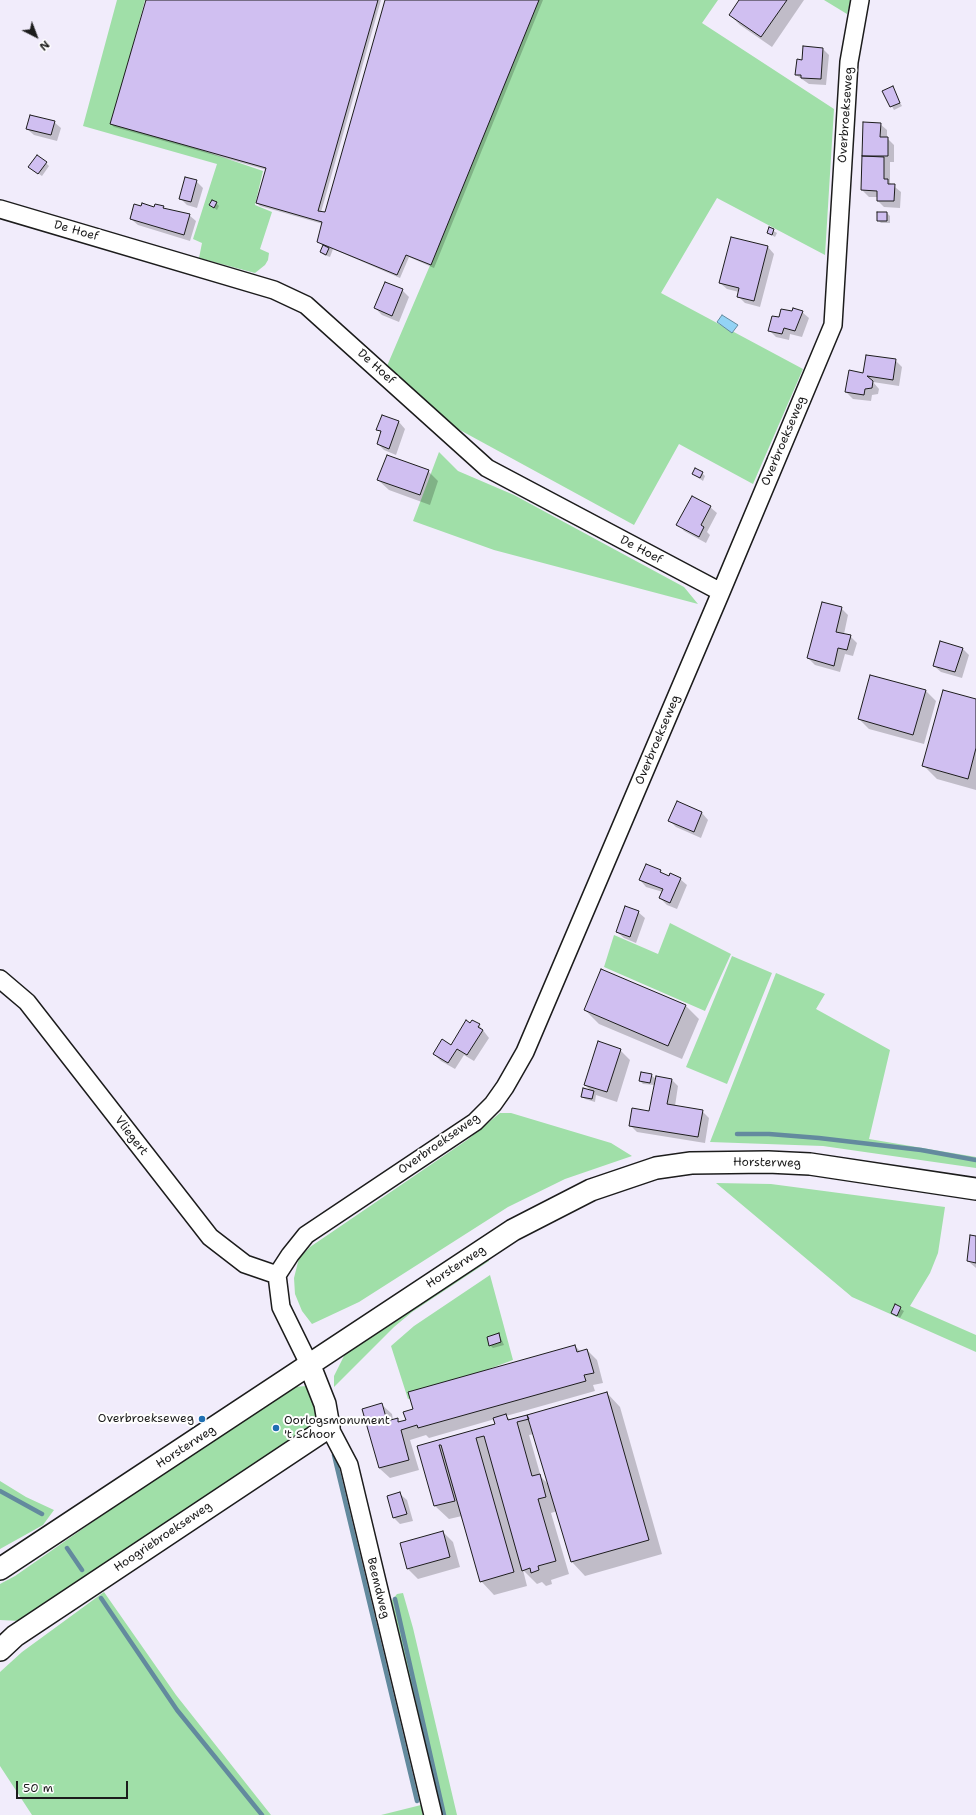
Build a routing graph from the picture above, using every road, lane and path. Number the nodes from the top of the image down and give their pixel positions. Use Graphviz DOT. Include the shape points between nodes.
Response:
graph roads {
  1 [pos="860,0"];
  2 [pos="0,209"];
  3 [pos="721,592"];
  4 [pos="0,979"];
  5 [pos="976,1189"];
  6 [pos="277,1275"];
  7 [pos="310,1366"];
  8 [pos="329,1426"];
  9 [pos="0,1569"];
  10 [pos="0,1650"];
  11 [pos="433,1815"];
  1 -- 3 [label="street, Overbroekseweg" via="849,62 833,325"];
  2 -- 3 [label="street, De Hoef" via="274,290 306,305 487,468"];
  3 -- 6 [label="street, Overbroekseweg" via="525,1052 505,1087 475,1122 306,1235"];
  4 -- 6 [label="street, Vliegert" via="27,1002 210,1237 245,1264"];
  5 -- 7 [label="street, Horsterweg" via="810,1164 691,1163 656,1168 591,1190 525,1224 424,1288"];
  6 -- 7 [label="street" via="281,1307"];
  7 -- 8 [label="street, Beemdweg" via="325,1404"];
  7 -- 9 [label="street, Horsterweg"];
  8 -- 10 [label="street, Hoogriebroekseweg" via="15,1636"];
  8 -- 11 [label="street, Beemdweg" via="349,1465"];
}
